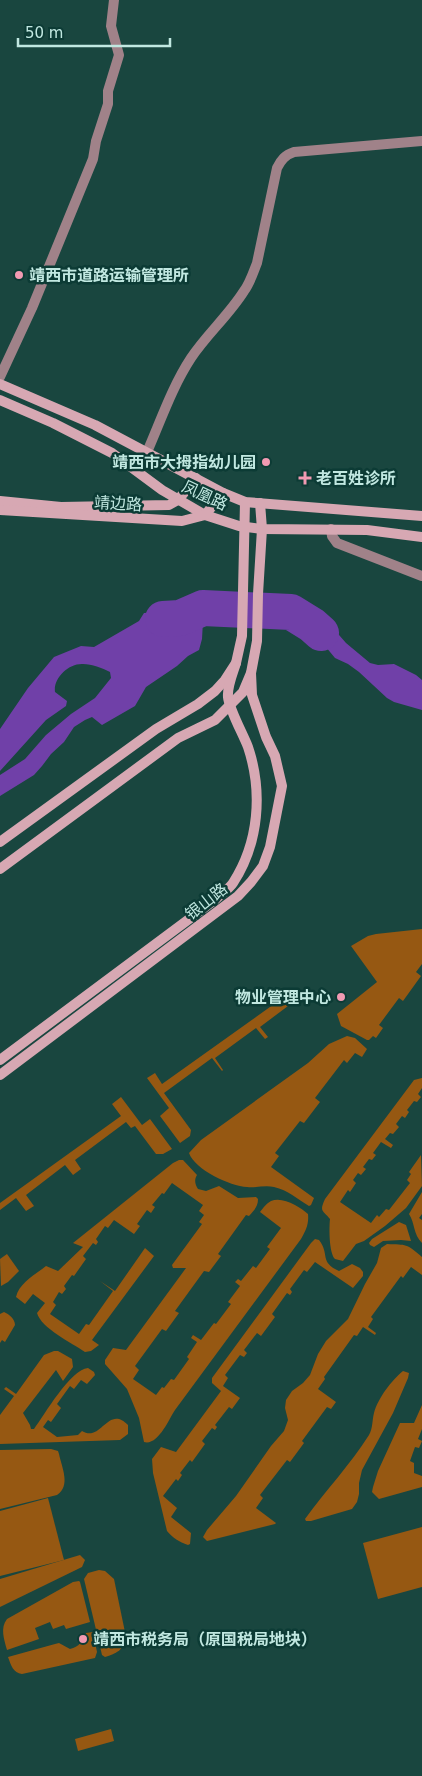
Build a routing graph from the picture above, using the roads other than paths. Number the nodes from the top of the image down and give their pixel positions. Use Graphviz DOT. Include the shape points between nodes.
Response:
graph roads {
  1 [pos="114,0"];
  2 [pos="422,141"];
  3 [pos="0,377"];
  4 [pos="0,384"];
  5 [pos="0,400"];
  6 [pos="147,452"];
  7 [pos="196,478"];
  8 [pos="223,493"];
  9 [pos="178,500"];
  10 [pos="0,501"];
  11 [pos="245,502"];
  12 [pos="260,503"];
  13 [pos="0,510"];
  14 [pos="205,515"];
  15 [pos="422,516"];
  16 [pos="244,527"];
  17 [pos="262,529"];
  18 [pos="331,529"];
  19 [pos="422,536"];
  20 [pos="422,576"];
  21 [pos="236,663"];
  22 [pos="251,673"];
  23 [pos="230,705"];
  24 [pos="0,842"];
  25 [pos="0,869"];
  26 [pos="0,1060"];
  27 [pos="0,1075"];
  1 -- 3 [label="street" via="111,26 119,55 93,159"];
  2 -- 6 [label="street" via="286,155 277,168 257,263 245,291 206,337 182,373"];
  4 -- 6 [label="main road, 凤凰路" via="96,425"];
  5 -- 9 [label="main road, 凤凰路" via="112,453"];
  6 -- 7 [label="main road, 凤凰路"];
  7 -- 8 [label="main road, 凤凰路"];
  7 -- 9 [label="main road"];
  8 -- 11 [label="main road, 凤凰路"];
  8 -- 14 [label="main road"];
  9 -- 10 [label="main road, 靖边路" via="169,505 62,507"];
  9 -- 14 [label="main road, 凤凰路"];
  11 -- 12 [label="main road, 凤凰路"];
  11 -- 16 [label="main road, 银山路"];
  12 -- 15 [label="main road, 凤凰路"];
  12 -- 17 [label="main road, 银山路"];
  13 -- 14 [label="main road, 靖边路" via="182,521"];
  14 -- 16 [label="main road, 凤凰路"];
  16 -- 17 [label="main road, 凤凰路"];
  16 -- 21 [label="main road, 银山路" via="242,636"];
  17 -- 18 [label="main road, 凤凰路"];
  17 -- 22 [label="main road, 银山路" via="257,641"];
  18 -- 19 [label="main road, 凤凰路"];
  18 -- 20 [label="street" via="338,543"];
  21 -- 23 [label="main road, 银山路" via="228,697"];
  21 -- 24 [label="main road, 银山路" via="225,680 204,700 156,729"];
  22 -- 23 [label="main road, 银山路" via="243,692"];
  22 -- 27 [label="main road, 银山路" via="252,695 275,756 282,786 263,866 238,896"];
  23 -- 25 [label="main road, 银山路" via="215,720 178,738"];
  23 -- 26 [label="main road, 银山路" via="249,752 257,803 250,848 232,885"];
}
